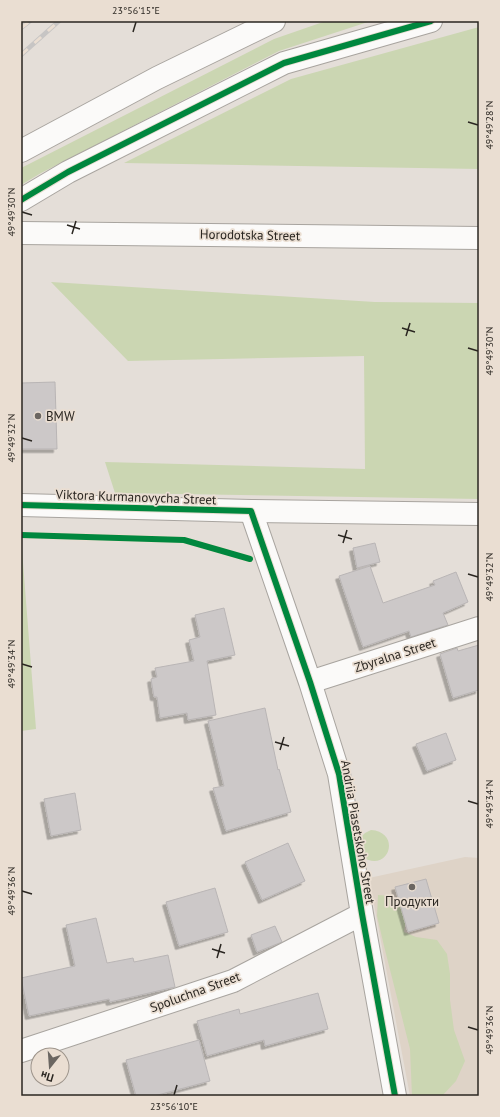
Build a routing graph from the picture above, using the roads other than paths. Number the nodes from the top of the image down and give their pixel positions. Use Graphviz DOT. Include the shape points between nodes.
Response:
graph roads {
  1 [pos="274,21"];
  2 [pos="431,21"];
  3 [pos="21,151"];
  4 [pos="21,200"];
  5 [pos="21,233"];
  6 [pos="479,238"];
  7 [pos="21,505"];
  8 [pos="251,511"];
  9 [pos="479,514"];
  10 [pos="479,628"];
  11 [pos="310,682"];
  12 [pos="362,914"];
  13 [pos="21,1051"];
  14 [pos="395,1096"];
  1 -- 3 [label="street" via="157,78"];
  2 -- 4 [label="street" via="284,63 68,172"];
  5 -- 6 [label="street, Horodotska Street"];
  7 -- 8 [label="street, Viktora Kurmanovycha Street"];
  8 -- 9 [label="street, Viktora Kurmanovycha Street"];
  8 -- 11 [label="street, Andriia Piasetskoho Street"];
  10 -- 11 [label="street, Zbyralna Street"];
  11 -- 12 [label="street, Andriia Piasetskoho Street" via="340,774"];
  12 -- 13 [label="street, Spoluchna Street" via="233,981"];
  12 -- 14 [label="street, Andriia Piasetskoho Street"];
}
